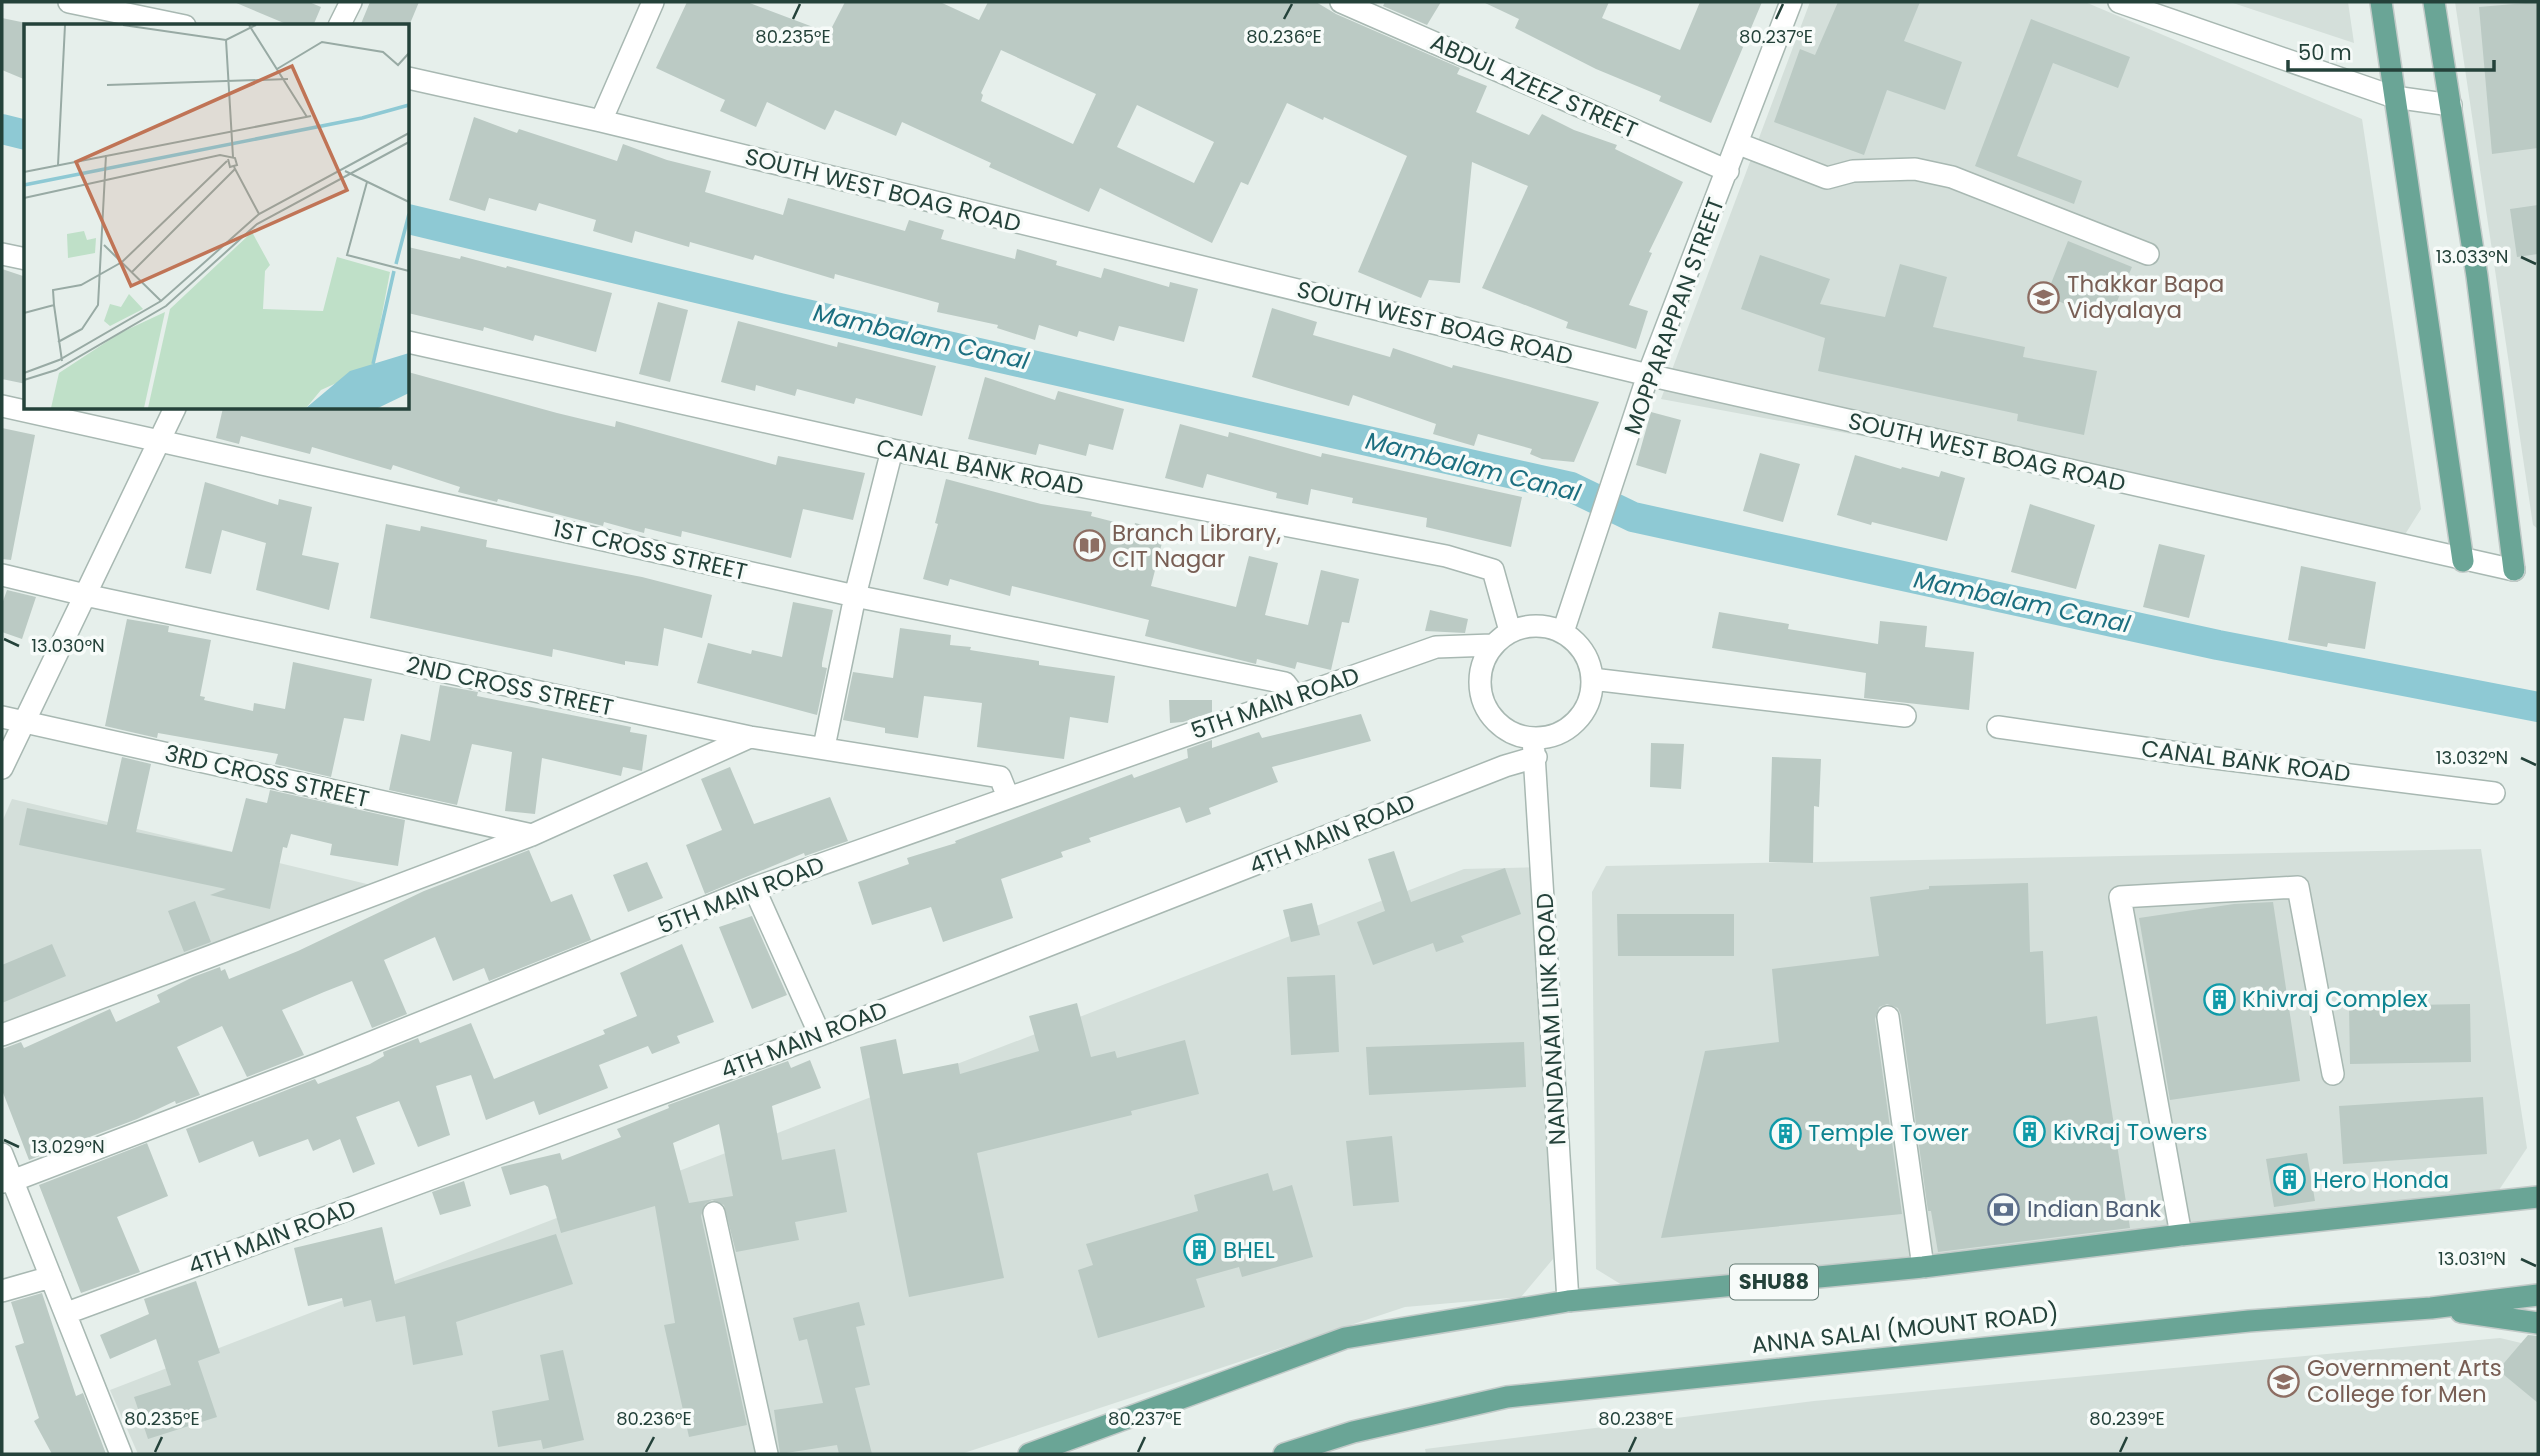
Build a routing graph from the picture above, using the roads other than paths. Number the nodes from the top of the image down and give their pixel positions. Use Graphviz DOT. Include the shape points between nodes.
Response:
graph roads {
  1 [pos="71,2"];
  2 [pos="351,2"];
  3 [pos="653,2"];
  4 [pos="1341,2"];
  5 [pos="1791,2"];
  6 [pos="2119,2"];
  7 [pos="2381,2"];
  8 [pos="2434,2"];
  9 [pos="176,24"];
  10 [pos="340,24"];
  11 [pos="410,78"];
  12 [pos="2393,97"];
  13 [pos="2451,105"];
  14 [pos="601,121"];
  15 [pos="1739,144"];
  16 [pos="1728,171"];
  17 [pos="2,254"];
  18 [pos="2148,254"];
  19 [pos="24,259"];
  20 [pos="410,342"];
  21 [pos="1648,375"];
  22 [pos="2,406"];
  23 [pos="173,410"];
  24 [pos="159,440"];
  25 [pos="892,450"];
  26 [pos="2463,561"];
  27 [pos="2514,570"];
  28 [pos="2,575"];
  29 [pos="85,595"];
  30 [pos="855,596"];
  31 [pos="1510,631"];
  32 [pos="1563,632"];
  33 [pos="1492,645"];
  34 [pos="1592,679"];
  35 [pos="1294,695"];
  36 [pos="1905,716"];
  37 [pos="2,717"];
  38 [pos="25,722"];
  39 [pos="1998,727"];
  40 [pos="750,737"];
  41 [pos="824,747"];
  42 [pos="1535,748"];
  43 [pos="2,768"];
  44 [pos="2494,793"];
  45 [pos="1008,797"];
  46 [pos="532,835"];
  47 [pos="754,888"];
  48 [pos="1888,1017"];
  49 [pos="2,1035"];
  50 [pos="820,1035"];
  51 [pos="2333,1074"];
  52 [pos="2,1154"];
  53 [pos="7,1181"];
  54 [pos="2538,1197"];
  55 [pos="714,1213"];
  56 [pos="2181,1235"];
  57 [pos="1923,1267"];
  58 [pos="51,1277"];
  59 [pos="2,1291"];
  60 [pos="2538,1295"];
  61 [pos="1568,1301"];
  62 [pos="2431,1308"];
  63 [pos="67,1313"];
  64 [pos="2538,1323"];
  65 [pos="121,1454"];
  66 [pos="767,1454"];
  67 [pos="1029,1454"];
  68 [pos="1284,1454"];
  1 -- 9 [label="street"];
  2 -- 10 [label="street"];
  3 -- 14 [label="street"];
  4 -- 16 [label="street, ABDUL AZEEZ STREET"];
  5 -- 15 [label="street, MOPPARAPPAN STREET"];
  6 -- 12 [label="street"];
  7 -- 12 [label="main road"];
  8 -- 13 [label="main road"];
  11 -- 14 [label="street, SOUTH WEST BOAG ROAD"];
  12 -- 13 [label="street"];
  12 -- 26 [label="main road"];
  13 -- 27 [label="main road"];
  14 -- 21 [label="street, SOUTH WEST BOAG ROAD"];
  15 -- 16 [label="street, MOPPARAPPAN STREET"];
  15 -- 18 [label="street" via="1827,178 1853,171 1916,169 1952,177"];
  16 -- 21 [label="street, MOPPARAPPAN STREET"];
  17 -- 19 [label="street"];
  20 -- 25 [label="street, CANAL BANK ROAD"];
  21 -- 26 [label="street, SOUTH WEST BOAG ROAD"];
  21 -- 32 [label="street, MOPPARAPPAN STREET"];
  22 -- 24 [label="street, 1ST CROSS STREET"];
  23 -- 24 [label="street"];
  24 -- 29 [label="street"];
  24 -- 30 [label="street, 1ST CROSS STREET"];
  25 -- 30 [label="street"];
  25 -- 31 [label="street, CANAL BANK ROAD" via="1446,556 1493,570"];
  26 -- 27 [label="street, SOUTH WEST BOAG ROAD"];
  28 -- 29 [label="street, 2ND CROSS STREET"];
  29 -- 38 [label="street"];
  29 -- 40 [label="street, 2ND CROSS STREET"];
  30 -- 35 [label="street, 1ST CROSS STREET" via="1285,683"];
  30 -- 41 [label="street"];
  31 -- 32 [label="street" via="1545,626"];
  31 -- 33 [label="street"];
  32 -- 34 [label="street" via="1584,652"];
  33 -- 35 [label="street, 5TH MAIN ROAD" via="1436,647"];
  33 -- 42 [label="street" via="1480,677 1488,712"];
  34 -- 36 [label="street"];
  34 -- 42 [label="street" via="1590,698 1575,721"];
  35 -- 45 [label="street, 5TH MAIN ROAD"];
  37 -- 38 [label="street, 3RD CROSS STREET"];
  38 -- 43 [label="street"];
  38 -- 46 [label="street, 3RD CROSS STREET"];
  39 -- 44 [label="street, CANAL BANK ROAD"];
  40 -- 41 [label="street, 2ND CROSS STREET"];
  40 -- 46 [label="street"];
  41 -- 45 [label="street, 2ND CROSS STREET" via="1000,777"];
  42 -- 50 [label="street, 4TH MAIN ROAD" via="1505,765"];
  42 -- 61 [label="street, NANDANAM LINK ROAD"];
  45 -- 47 [label="street, 5TH MAIN ROAD"];
  46 -- 49 [label="street"];
  47 -- 50 [label="street"];
  47 -- 53 [label="street, 5TH MAIN ROAD" via="318,1064"];
  48 -- 57 [label="street"];
  50 -- 63 [label="street, 4TH MAIN ROAD"];
  51 -- 56 [label="street" via="2298,887 2120,897"];
  52 -- 53 [label="street"];
  53 -- 58 [label="street"];
  54 -- 56 [label="main road, SHU88"];
  55 -- 66 [label="street"];
  56 -- 57 [label="main road, SHU88"];
  57 -- 61 [label="main road, SHU88"];
  58 -- 59 [label="street"];
  58 -- 63 [label="street"];
  60 -- 62 [label="main road, ANNA SALAI (MOUNT ROAD)"];
  61 -- 67 [label="main road, SHU88" via="1345,1338"];
  62 -- 64 [label="main road"];
  62 -- 68 [label="main road, ANNA SALAI (MOUNT ROAD)" via="2249,1321 1507,1397 1353,1432"];
  63 -- 65 [label="street"];
}
